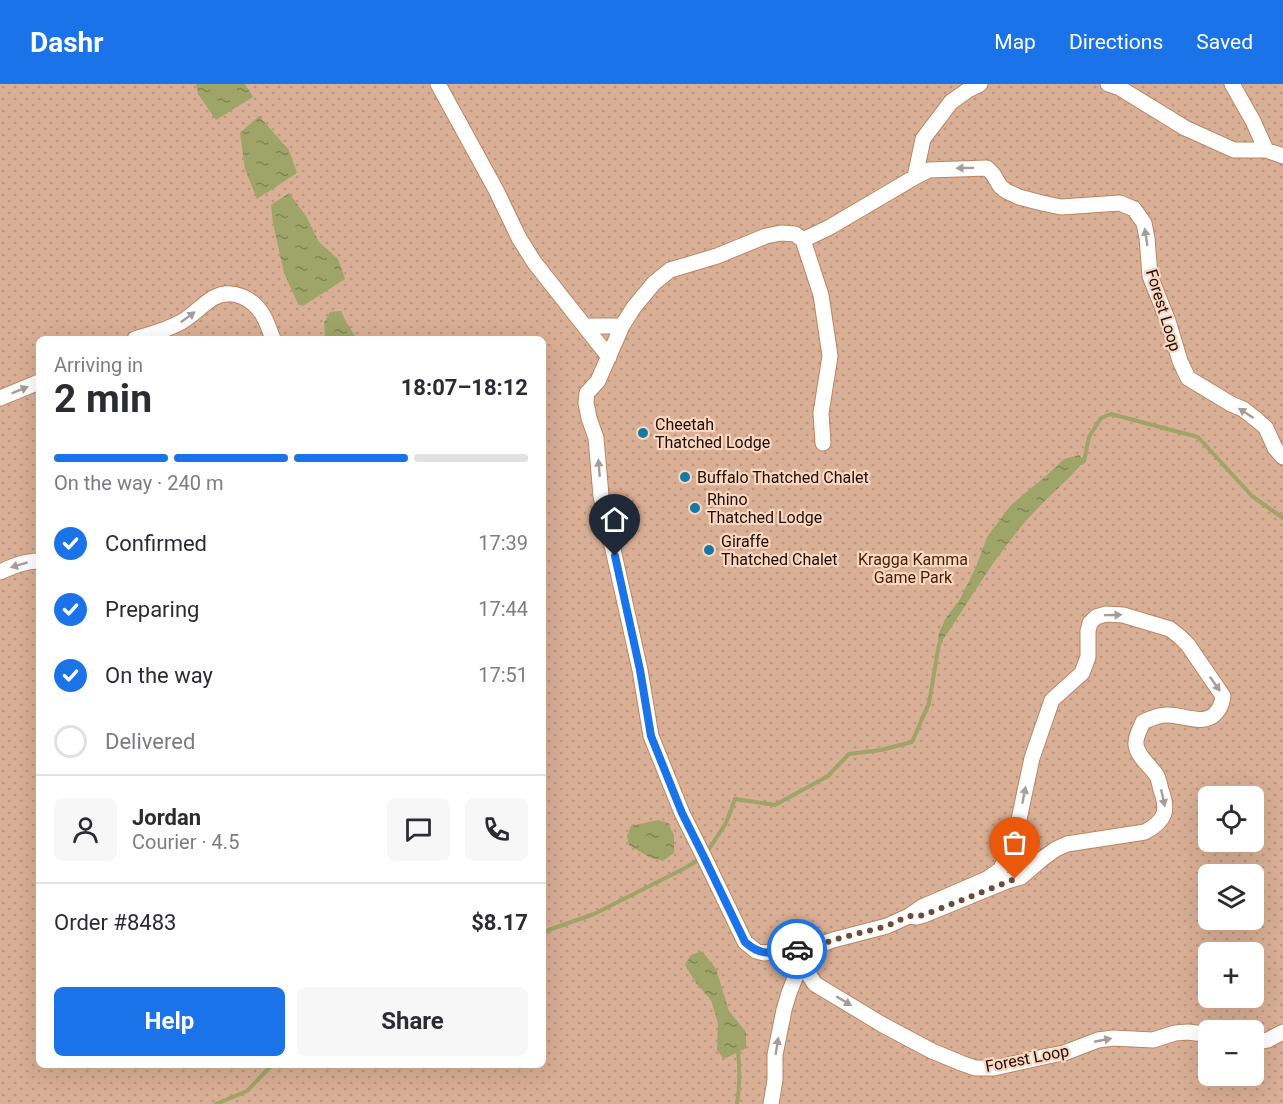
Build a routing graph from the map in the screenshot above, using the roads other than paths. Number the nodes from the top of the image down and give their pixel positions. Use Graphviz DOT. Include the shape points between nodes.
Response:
graph roads {
  1 [pos="438,84"];
  2 [pos="980,84"];
  3 [pos="1108,84"];
  4 [pos="1232,84"];
  5 [pos="1266,150"];
  6 [pos="1283,156"];
  7 [pos="915,177"];
  8 [pos="803,240"];
  9 [pos="585,326"];
  10 [pos="622,326"];
  11 [pos="146,336"];
  12 [pos="272,336"];
  13 [pos="609,357"];
  14 [pos="36,383"];
  15 [pos="0,398"];
  16 [pos="823,443"];
  17 [pos="1283,457"];
  18 [pos="36,561"];
  19 [pos="0,572"];
  20 [pos="1003,875"];
  21 [pos="814,947"];
  22 [pos="801,963"];
  23 [pos="815,984"];
  24 [pos="789,993"];
  25 [pos="1283,1032"];
  26 [pos="1198,1034"];
  27 [pos="1264,1041"];
  28 [pos="771,1104"];
  1 -- 9 [label="lane" via="519,238"];
  2 -- 7 [label="lane" via="951,102 923,139"];
  3 -- 5 [label="lane" via="1185,128 1234,150"];
  4 -- 5 [label="lane"];
  5 -- 6 [label="lane"];
  7 -- 8 [label="lane"];
  17 -- 7 [label="lane, Forest Loop, one-way" via="1257,420 1188,378 1150,276 1144,223 1134,209 1120,203 1061,207 1042,204 1006,191 987,168 929,170"];
  8 -- 10 [label="lane" via="795,234 766,236 669,270 654,283"];
  8 -- 16 [label="lane" via="821,295 830,356 821,413"];
  9 -- 10 [label="lane"];
  9 -- 13 [label="lane"];
  10 -- 13 [label="lane"];
  11 -- 12 [label="lane, one-way" via="167,330 228,293 252,302 264,316"];
  21 -- 13 [label="lane, one-way" via="764,953 745,942 682,813 651,736 601,496 597,438 586,403 587,393 598,381"];
  15 -- 14 [label="lane, one-way"];
  18 -- 19 [label="lane, one-way"];
  20 -- 20 [label="lane, one-way" via="1032,758 1052,700 1086,665 1090,622 1106,614 1124,615 1170,629 1223,696 1211,718 1165,715 1143,722 1136,745 1157,776 1164,797 1162,819 1145,832 1067,844 1021,877"];
  20 -- 21 [label="lane" via="924,915 909,916"];
  21 -- 22 [label="lane"];
  22 -- 23 [label="lane, Forest Loop"];
  22 -- 24 [label="lane"];
  23 -- 24 [label="lane"];
  23 -- 26 [label="lane, Forest Loop, one-way" via="884,1026 975,1068 994,1068 1064,1053 1098,1040 1152,1040 1175,1033"];
  28 -- 24 [label="lane, one-way" via="775,1055"];
  25 -- 27 [label="lane"];
}
